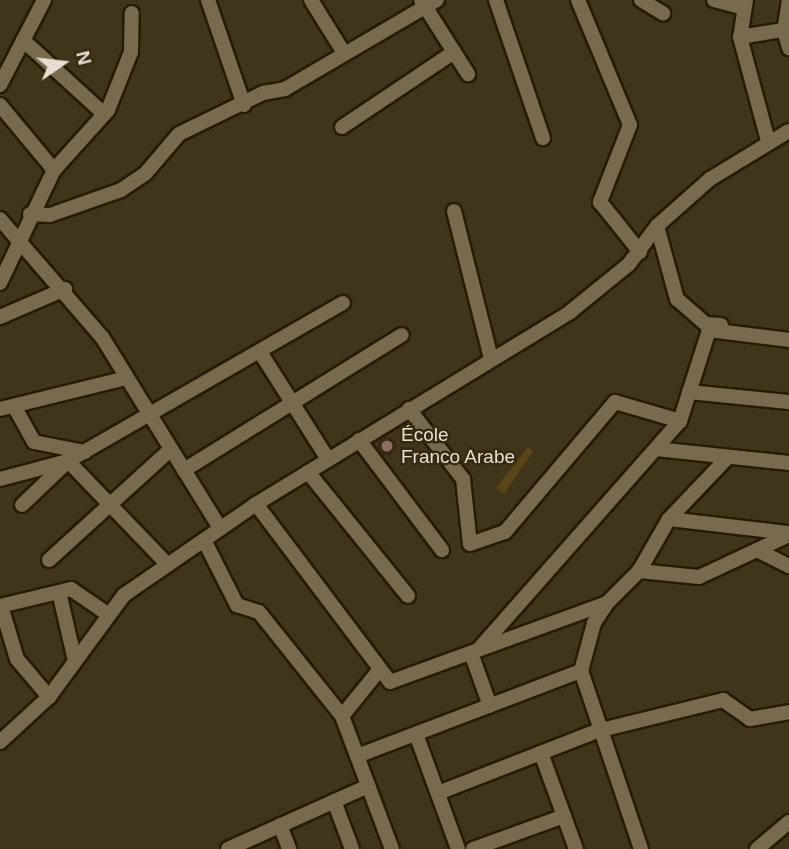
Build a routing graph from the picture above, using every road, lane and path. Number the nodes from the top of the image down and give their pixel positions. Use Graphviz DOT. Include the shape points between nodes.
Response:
graph roads {
  1 [pos="44,0"];
  2 [pos="208,0"];
  3 [pos="311,0"];
  4 [pos="496,0"];
  5 [pos="578,0"];
  6 [pos="641,0"];
  7 [pos="714,0"];
  8 [pos="789,1"];
  9 [pos="428,2"];
  10 [pos="745,4"];
  11 [pos="132,13"];
  12 [pos="663,13"];
  13 [pos="786,30"];
  14 [pos="740,37"];
  15 [pos="23,40"];
  16 [pos="789,48"];
  17 [pos="344,52"];
  18 [pos="454,52"];
  19 [pos="5,62"];
  20 [pos="468,74"];
  21 [pos="0,85"];
  22 [pos="0,105"];
  23 [pos="244,105"];
  24 [pos="104,114"];
  25 [pos="342,127"];
  26 [pos="789,131"];
  27 [pos="543,138"];
  28 [pos="768,141"];
  29 [pos="54,170"];
  30 [pos="454,211"];
  31 [pos="30,214"];
  32 [pos="0,219"];
  33 [pos="657,226"];
  34 [pos="17,237"];
  35 [pos="640,251"];
  36 [pos="0,283"];
  37 [pos="65,289"];
  38 [pos="343,303"];
  39 [pos="0,317"];
  40 [pos="789,332"];
  41 [pos="402,335"];
  42 [pos="789,340"];
  43 [pos="260,352"];
  44 [pos="491,358"];
  45 [pos="126,378"];
  46 [pos="689,392"];
  47 [pos="789,402"];
  48 [pos="292,403"];
  49 [pos="7,407"];
  50 [pos="409,408"];
  51 [pos="151,417"];
  52 [pos="680,421"];
  53 [pos="359,440"];
  54 [pos="170,449"];
  55 [pos="656,449"];
  56 [pos="85,452"];
  57 [pos="728,457"];
  58 [pos="328,459"];
  59 [pos="68,461"];
  60 [pos="789,463"];
  61 [pos="184,470"];
  62 [pos="307,472"];
  63 [pos="0,479"];
  64 [pos="107,504"];
  65 [pos="256,504"];
  66 [pos="22,505"];
  67 [pos="669,519"];
  68 [pos="220,528"];
  69 [pos="789,534"];
  70 [pos="205,542"];
  71 [pos="442,550"];
  72 [pos="757,550"];
  73 [pos="50,560"];
  74 [pos="168,565"];
  75 [pos="789,566"];
  76 [pos="639,570"];
  77 [pos="59,592"];
  78 [pos="408,596"];
  79 [pos="607,603"];
  80 [pos="1,606"];
  81 [pos="109,615"];
  82 [pos="475,651"];
  83 [pos="75,661"];
  84 [pos="380,669"];
  85 [pos="581,671"];
  86 [pos="49,697"];
  87 [pos="490,706"];
  88 [pos="789,712"];
  89 [pos="342,716"];
  90 [pos="597,731"];
  91 [pos="416,734"];
  92 [pos="0,742"];
  93 [pos="541,753"];
  94 [pos="357,757"];
  95 [pos="368,786"];
  96 [pos="438,793"];
  97 [pos="334,801"];
  98 [pos="564,816"];
  99 [pos="789,822"];
  100 [pos="280,825"];
  101 [pos="228,849"];
  102 [pos="289,849"];
  103 [pos="352,849"];
  104 [pos="392,849"];
  105 [pos="458,849"];
  106 [pos="473,849"];
  107 [pos="576,849"];
  108 [pos="641,849"];
  109 [pos="757,849"];
  1 -- 15 [label="street"];
  2 -- 23 [label="street"];
  3 -- 17 [label="street"];
  4 -- 27 [label="street"];
  5 -- 35 [label="street" via="630,125 600,202"];
  6 -- 12 [label="street"];
  7 -- 10 [label="street"];
  8 -- 13 [label="street"];
  9 -- 17 [label="street"];
  9 -- 18 [label="street"];
  10 -- 14 [label="street"];
  11 -- 24 [label="street" via="131,52"];
  13 -- 14 [label="street"];
  13 -- 16 [label="street"];
  14 -- 28 [label="street"];
  15 -- 19 [label="street"];
  15 -- 24 [label="street"];
  17 -- 23 [label="street" via="285,89"];
  18 -- 20 [label="street"];
  18 -- 25 [label="street"];
  19 -- 21 [label="street"];
  22 -- 29 [label="street"];
  23 -- 31 [label="street" via="179,134 145,174 121,190 50,215"];
  24 -- 29 [label="street"];
  26 -- 28 [label="street"];
  28 -- 33 [label="street" via="731,162"];
  29 -- 31 [label="street"];
  30 -- 44 [label="street"];
  31 -- 34 [label="street"];
  32 -- 34 [label="street"];
  33 -- 35 [label="street"];
  33 -- 40 [label="street" via="677,299 706,324"];
  34 -- 36 [label="street"];
  34 -- 37 [label="street"];
  35 -- 44 [label="street" via="570,312"];
  37 -- 39 [label="street"];
  37 -- 45 [label="street"];
  38 -- 43 [label="street"];
  41 -- 48 [label="street"];
  42 -- 46 [label="street" via="709,330"];
  43 -- 48 [label="street"];
  43 -- 51 [label="street"];
  44 -- 50 [label="street"];
  45 -- 49 [label="street"];
  45 -- 51 [label="street"];
  46 -- 47 [label="street"];
  46 -- 52 [label="street"];
  48 -- 58 [label="street"];
  48 -- 61 [label="street"];
  49 -- 56 [label="street" via="34,442"];
  50 -- 52 [label="street" via="463,479 470,544 505,532 615,402"];
  50 -- 53 [label="street"];
  51 -- 54 [label="street"];
  51 -- 56 [label="street"];
  52 -- 55 [label="street"];
  53 -- 58 [label="street"];
  53 -- 71 [label="street"];
  54 -- 61 [label="street"];
  54 -- 64 [label="street"];
  55 -- 57 [label="street"];
  55 -- 82 [label="street"];
  56 -- 59 [label="street"];
  57 -- 60 [label="street"];
  57 -- 67 [label="street"];
  58 -- 62 [label="street"];
  59 -- 63 [label="street"];
  59 -- 64 [label="street"];
  59 -- 66 [label="street"];
  61 -- 68 [label="street"];
  62 -- 65 [label="street"];
  62 -- 78 [label="street"];
  64 -- 73 [label="street"];
  64 -- 74 [label="street"];
  65 -- 68 [label="street"];
  65 -- 84 [label="street"];
  67 -- 69 [label="street"];
  67 -- 76 [label="street"];
  68 -- 70 [label="street"];
  69 -- 72 [label="street"];
  70 -- 74 [label="street"];
  70 -- 89 [label="street" via="237,605 259,612"];
  72 -- 75 [label="street"];
  72 -- 76 [label="street" via="699,577"];
  74 -- 81 [label="street" via="124,595"];
  76 -- 79 [label="street"];
  77 -- 80 [label="street"];
  77 -- 81 [label="street" via="71,589"];
  77 -- 83 [label="street"];
  79 -- 82 [label="street"];
  79 -- 85 [label="street" via="594,623"];
  80 -- 86 [label="street" via="17,659"];
  81 -- 83 [label="street"];
  82 -- 84 [label="street" via="390,682"];
  82 -- 87 [label="street"];
  83 -- 86 [label="street"];
  84 -- 89 [label="street"];
  85 -- 87 [label="street"];
  85 -- 90 [label="street"];
  86 -- 92 [label="street"];
  87 -- 91 [label="street"];
  88 -- 90 [label="street" via="750,719 723,700"];
  89 -- 94 [label="street"];
  90 -- 93 [label="street"];
  90 -- 108 [label="street"];
  91 -- 94 [label="street"];
  91 -- 96 [label="street"];
  93 -- 96 [label="street"];
  93 -- 98 [label="street"];
  94 -- 95 [label="street"];
  95 -- 97 [label="street"];
  95 -- 104 [label="street"];
  96 -- 105 [label="street"];
  97 -- 100 [label="street"];
  97 -- 103 [label="street"];
  98 -- 106 [label="street"];
  98 -- 107 [label="street"];
  99 -- 109 [label="street"];
  100 -- 101 [label="street"];
  100 -- 102 [label="street"];
}
